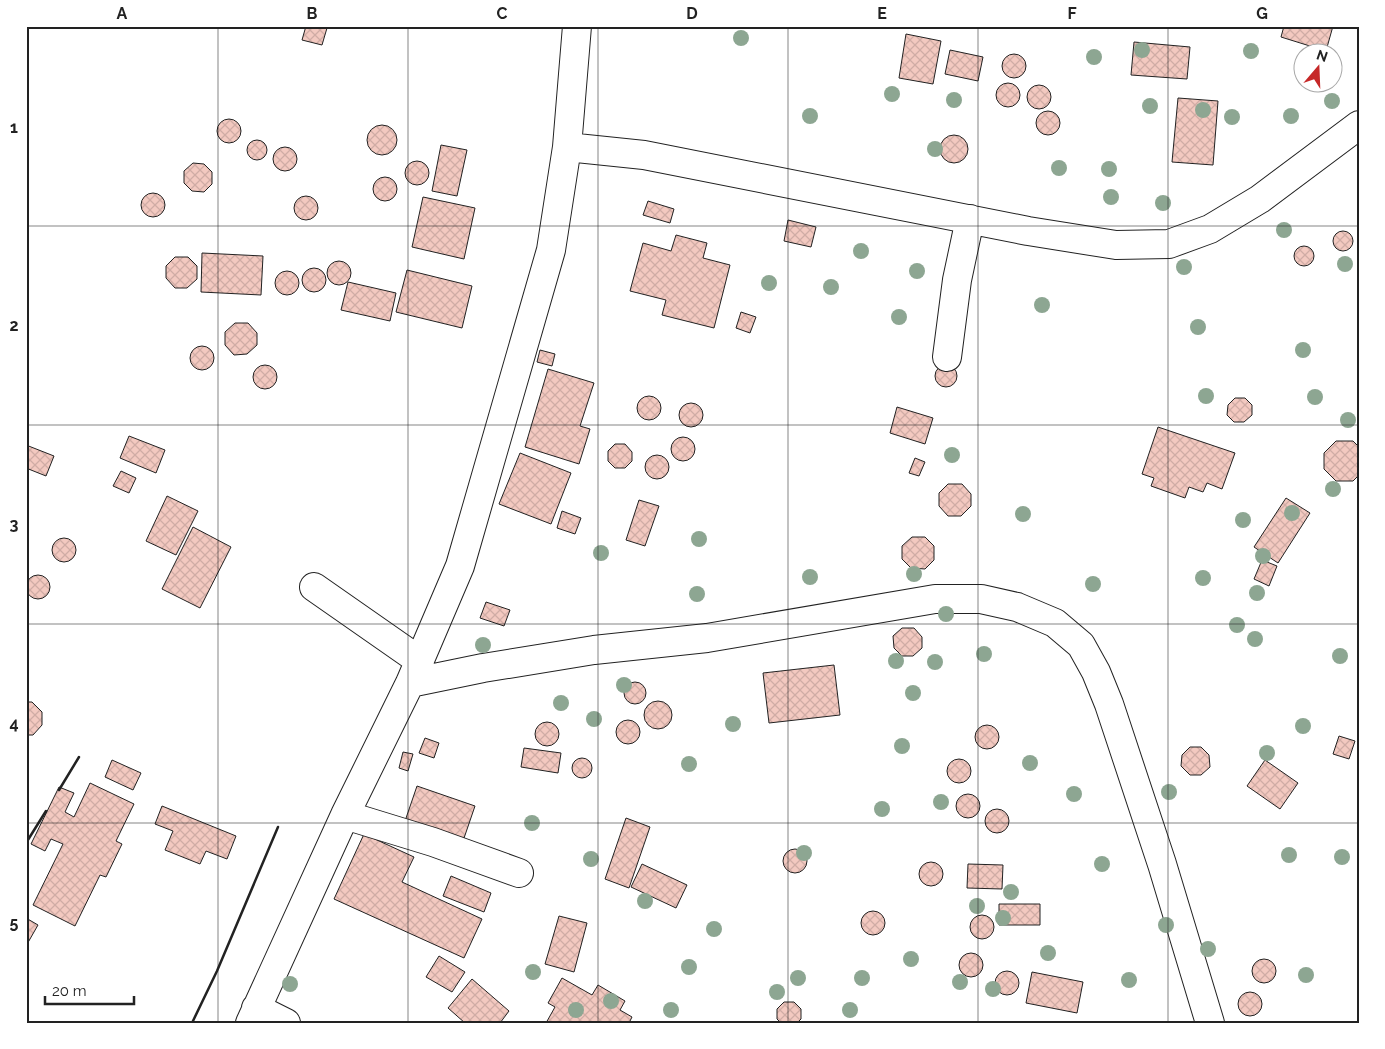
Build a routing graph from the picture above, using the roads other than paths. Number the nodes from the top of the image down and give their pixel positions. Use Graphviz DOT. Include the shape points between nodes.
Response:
graph roads {
  1 [pos="577,26"];
  2 [pos="1359,125"];
  3 [pos="567,147"];
  4 [pos="970,219"];
  5 [pos="947,357"];
  6 [pos="314,587"];
  7 [pos="415,672"];
  8 [pos="345,816"];
  9 [pos="519,873"];
  10 [pos="253,1015"];
  11 [pos="286,1023"];
  12 [pos="1210,1023"];
  1 -- 3 [label="street"];
  2 -- 4 [label="street" via="1260,199 1210,229 1169,244 1116,245"];
  3 -- 4 [label="street" via="644,155"];
  3 -- 7 [label="street" via="550,250 525,342 460,566"];
  4 -- 5 [label="street" via="957,280"];
  6 -- 7 [label="street"];
  7 -- 8 [label="street"];
  7 -- 12 [label="street" via="492,666 594,650 707,638 935,599 980,598 1017,607 1055,623 1082,645 1109,704"];
  8 -- 9 [label="street" via="433,842"];
  8 -- 10 [label="street"];
  10 -- 11 [label="street"];
}
